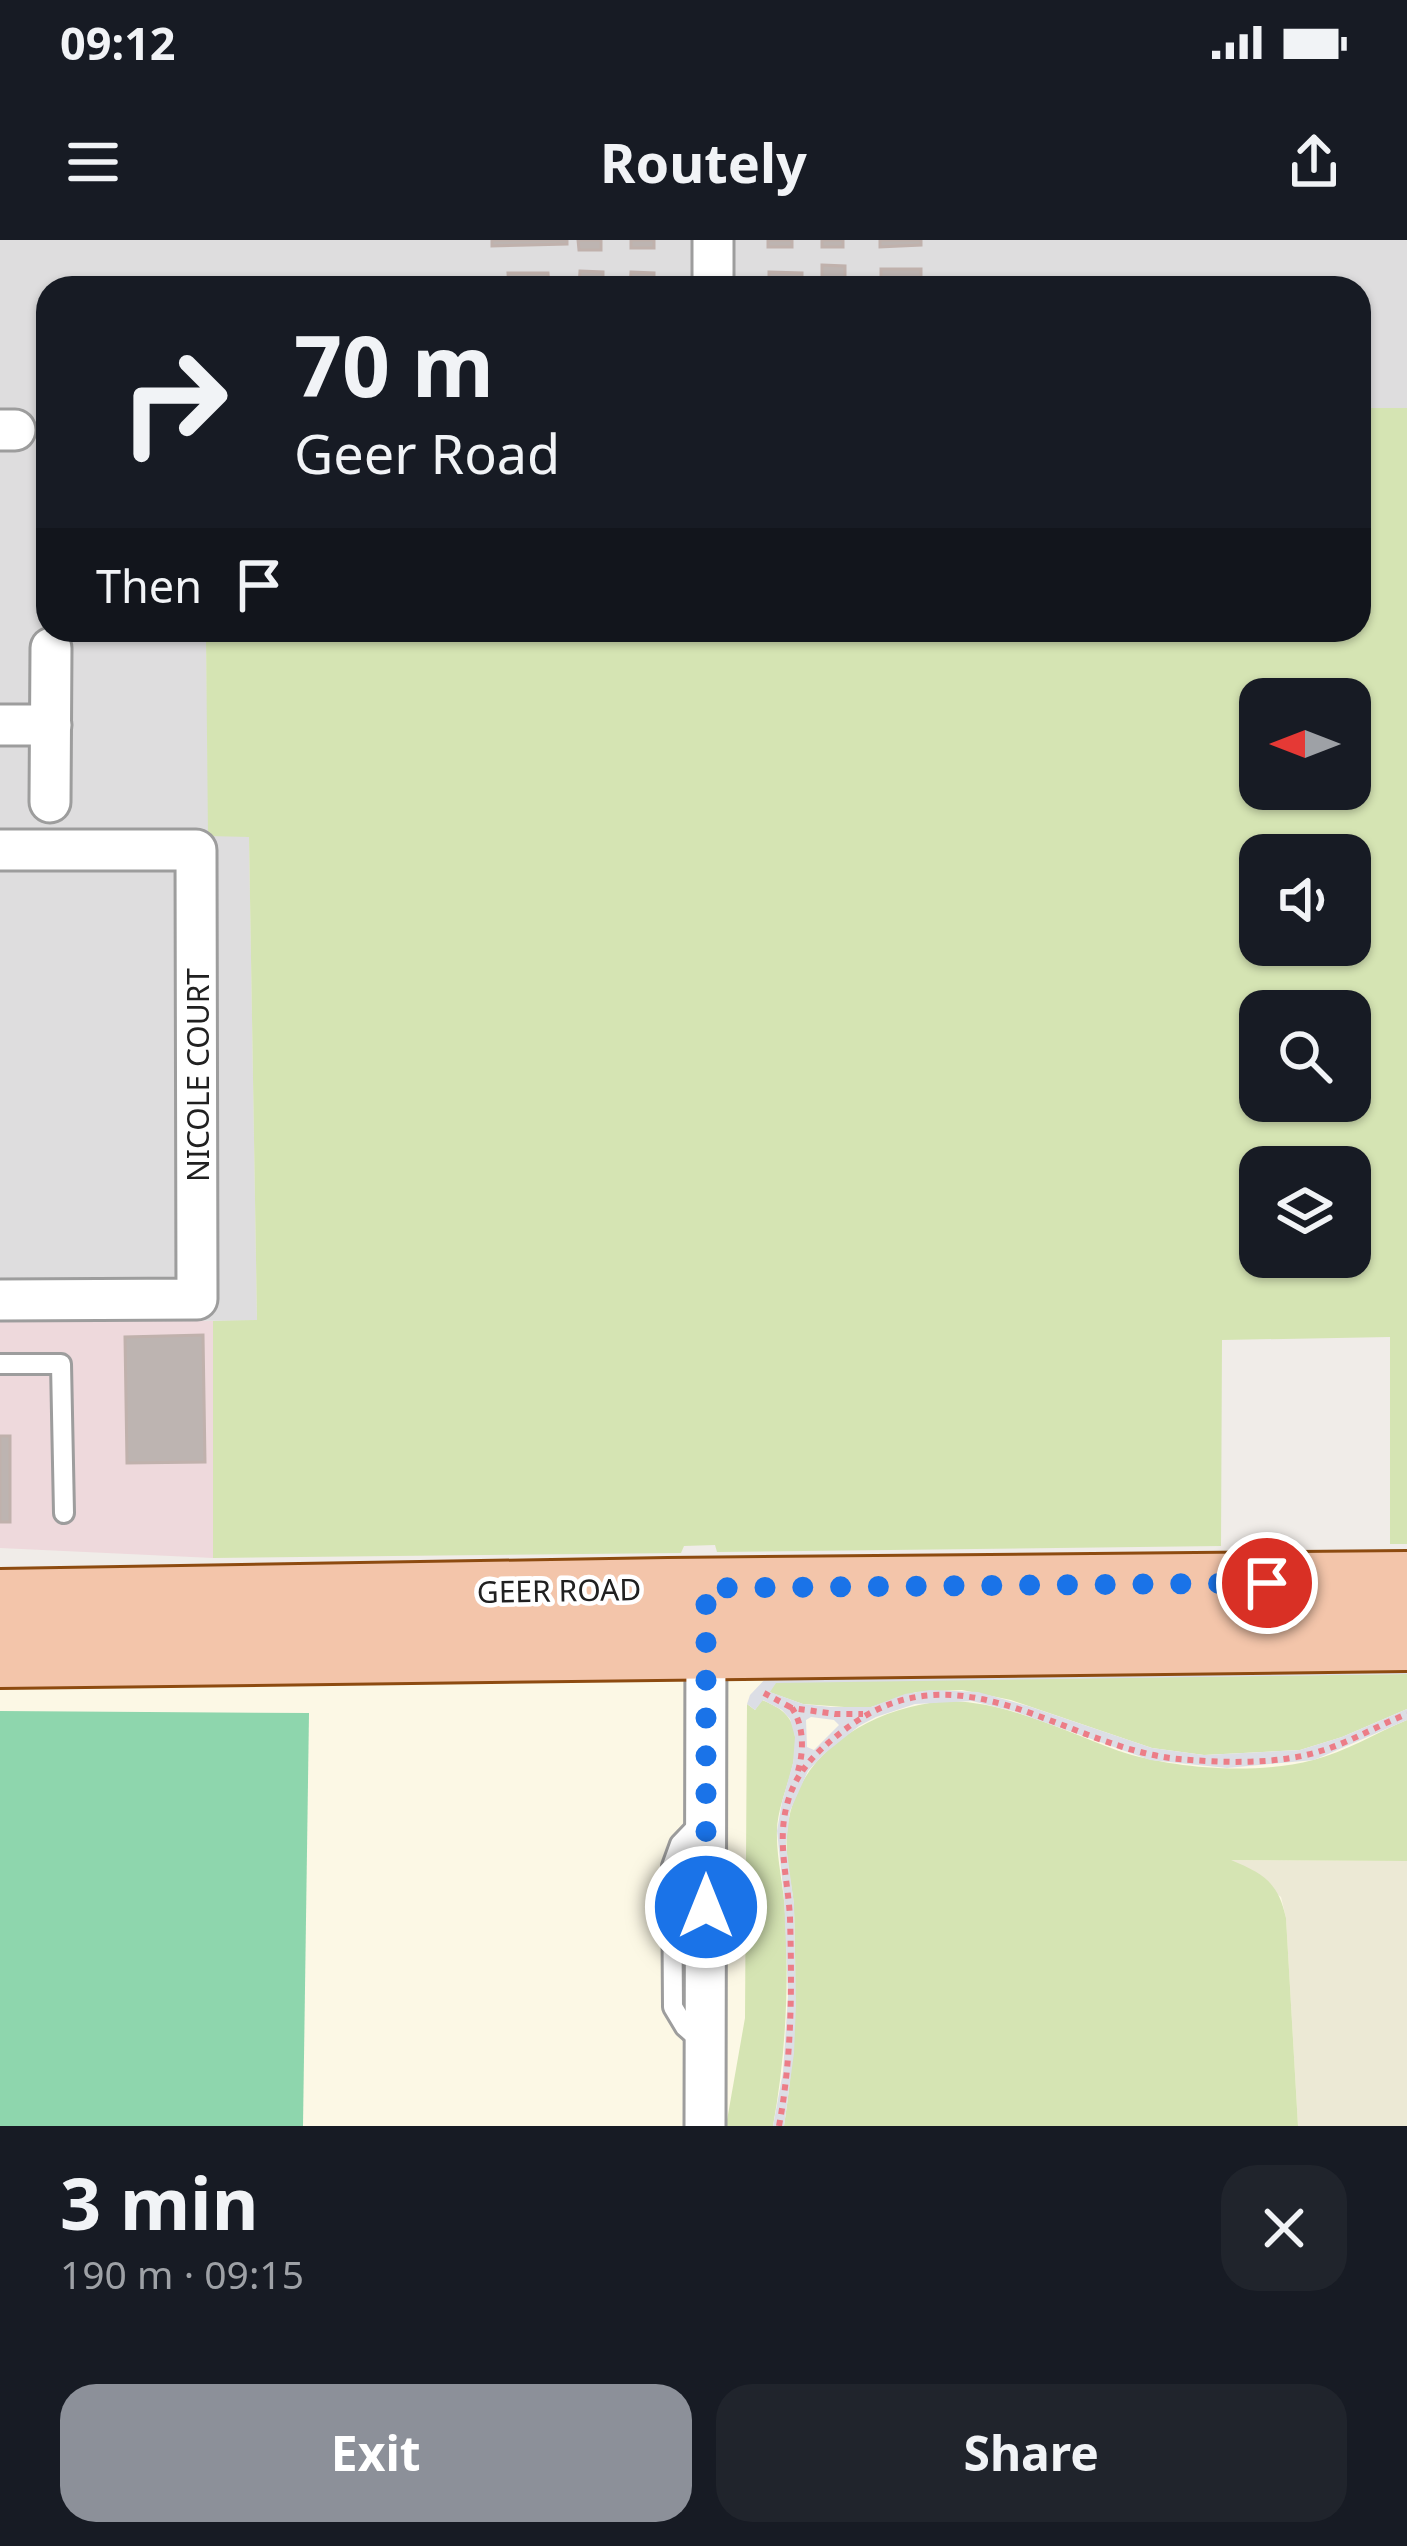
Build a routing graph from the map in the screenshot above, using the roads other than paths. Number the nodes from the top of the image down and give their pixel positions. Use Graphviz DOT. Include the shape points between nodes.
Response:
graph roads {
  1 [pos="713,240"];
  2 [pos="713,276"];
  3 [pos="51,648"];
  4 [pos="0,725"];
  5 [pos="51,725"];
  6 [pos="50,802"];
  7 [pos="0,850"];
  8 [pos="0,1300"];
  9 [pos="0,1364"];
  10 [pos="64,1513"];
  11 [pos="1407,1582"];
  12 [pos="706,1588"];
  13 [pos="0,1600"];
  14 [pos="1407,1640"];
  15 [pos="706,1649"];
  16 [pos="0,1657"];
  17 [pos="705,2126"];
  1 -- 2 [label="street"];
  3 -- 5 [label="street"];
  4 -- 5 [label="street"];
  5 -- 6 [label="street"];
  7 -- 8 [label="street, NICOLE COURT" via="196,850 197,1300"];
  9 -- 10 [label="lane" via="61,1364"];
  11 -- 12 [label="main road, GEER ROAD"];
  12 -- 13 [label="main road, GEER ROAD"];
  12 -- 15 [label="street"];
  14 -- 15 [label="main road, GEER ROAD"];
  15 -- 16 [label="main road, GEER ROAD"];
  15 -- 17 [label="street"];
}
